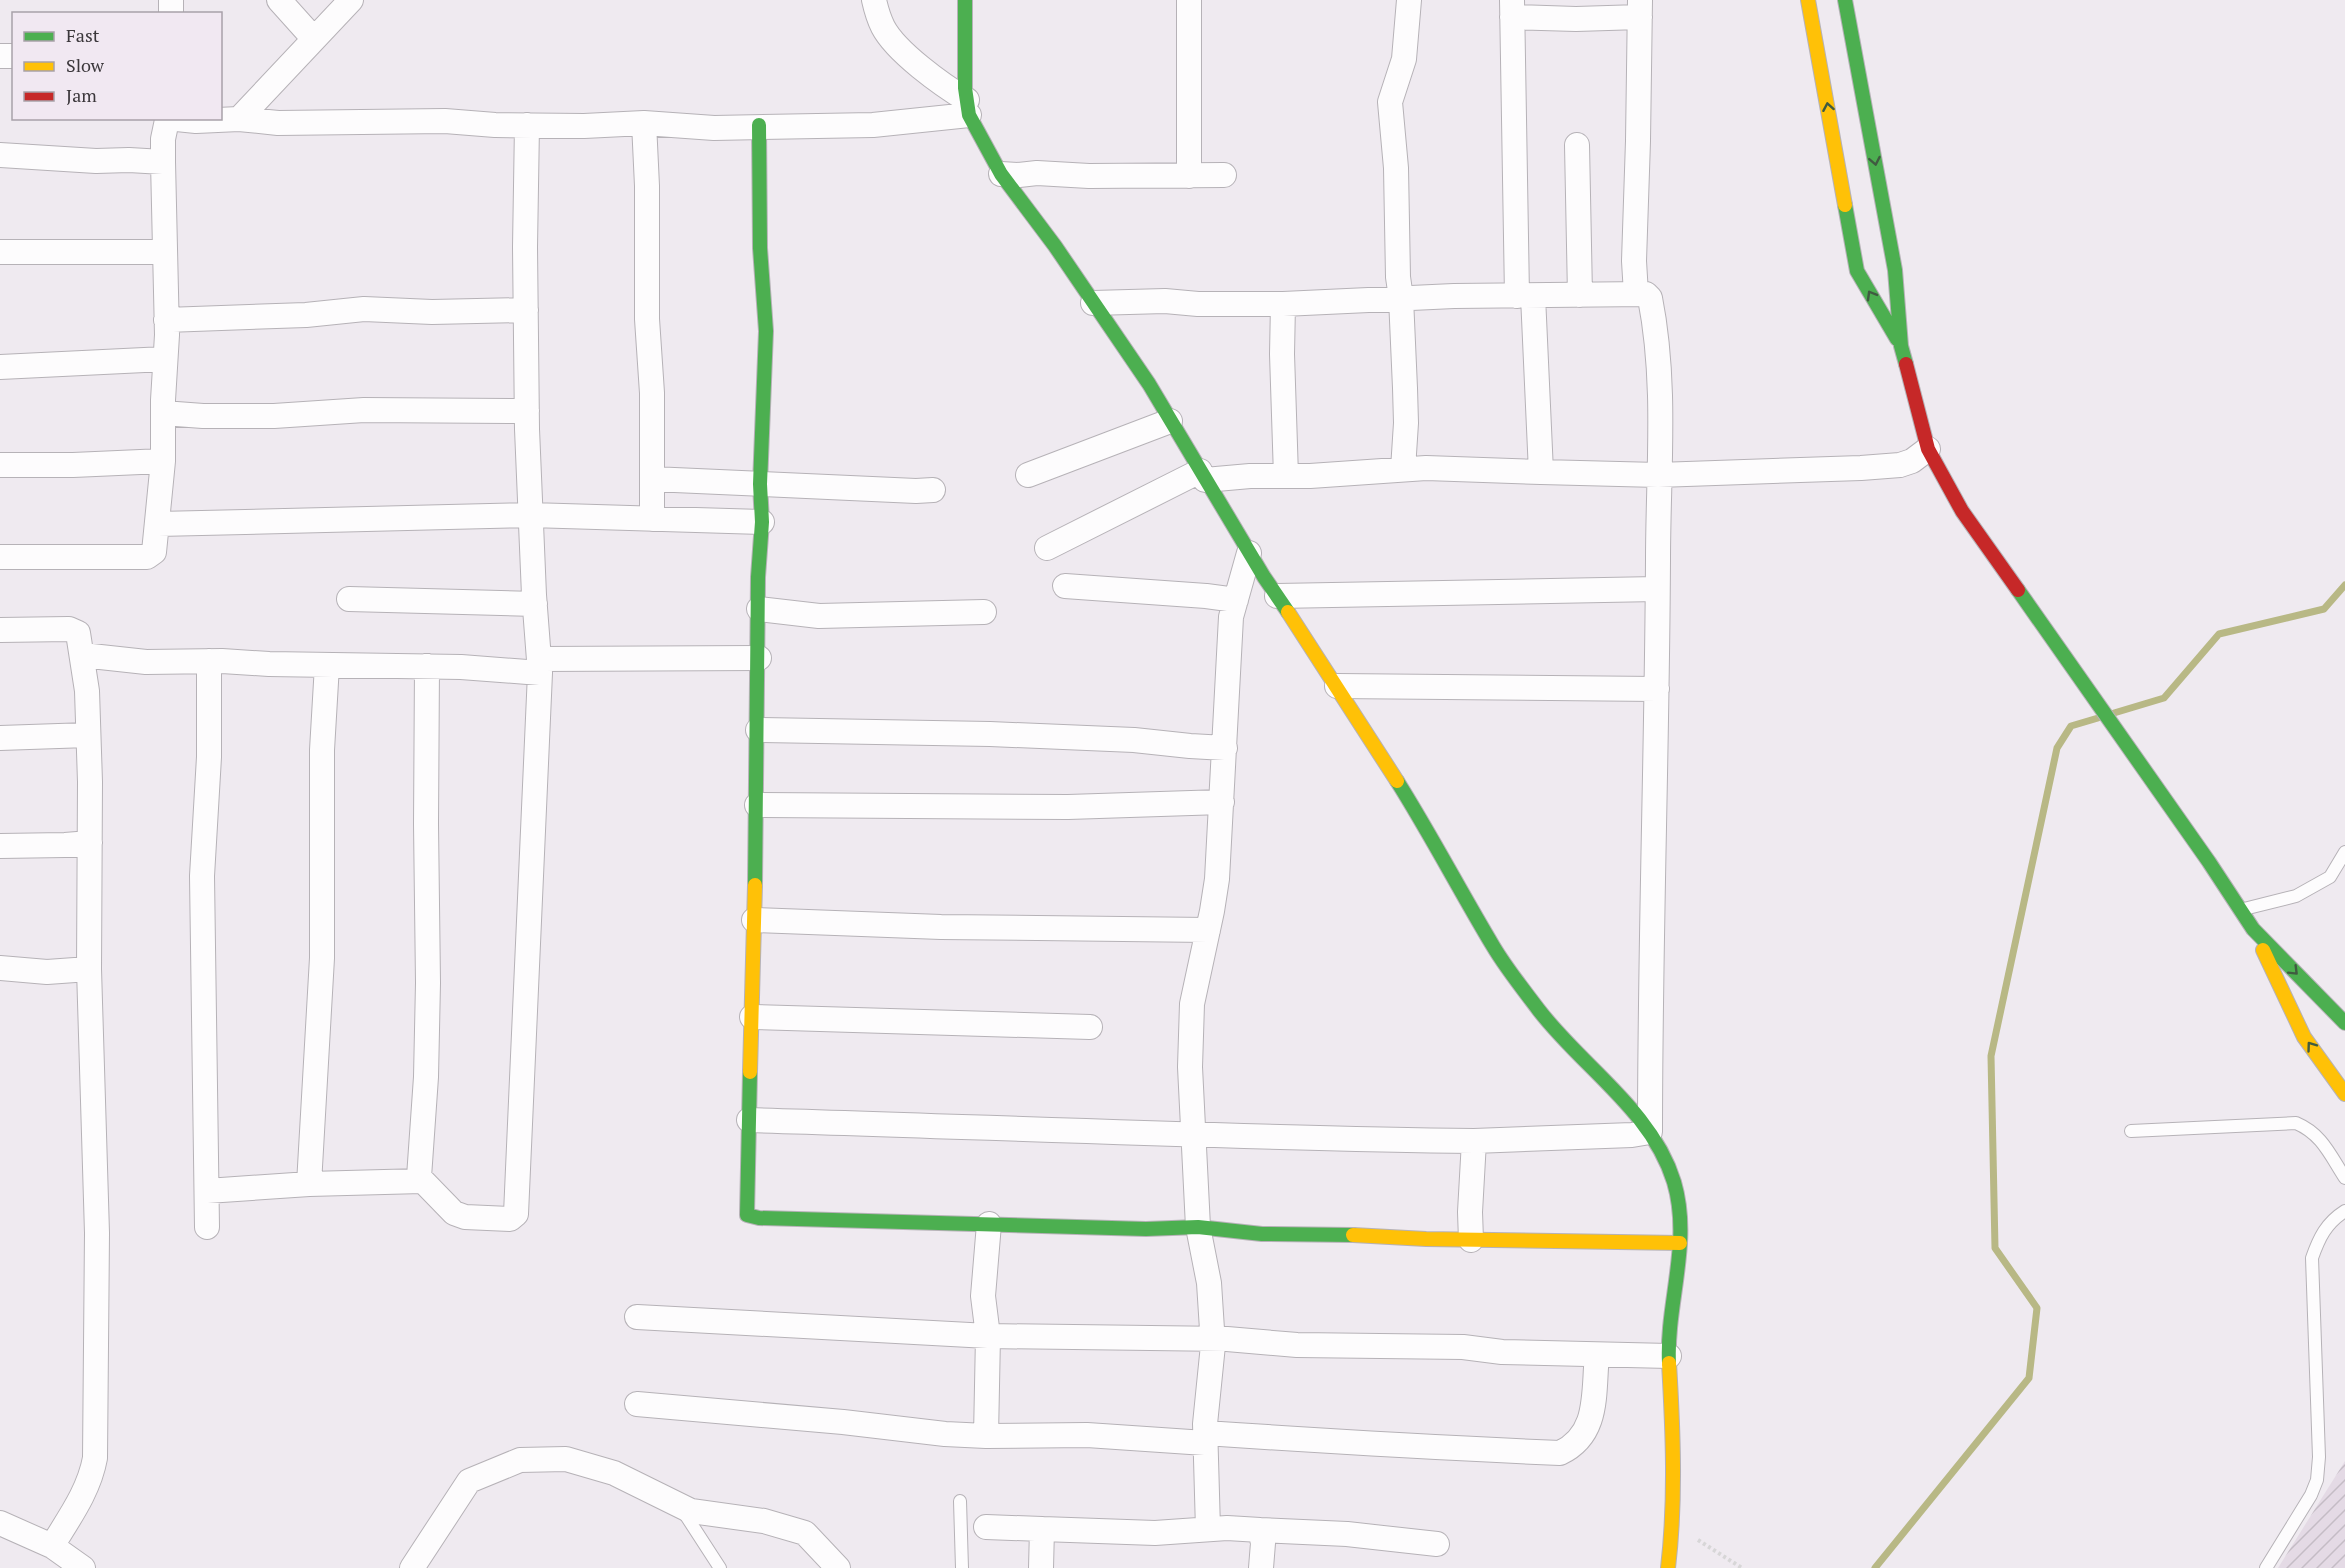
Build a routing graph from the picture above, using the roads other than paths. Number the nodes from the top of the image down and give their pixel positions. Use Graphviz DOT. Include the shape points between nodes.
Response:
graph roads {
  1 [pos="279,0"];
  2 [pos="351,0"];
  3 [pos="874,0"];
  4 [pos="965,0"];
  5 [pos="1189,0"];
  6 [pos="1409,0"];
  7 [pos="1808,0"];
  8 [pos="1845,0"];
  9 [pos="1512,8"];
  10 [pos="1640,9"];
  11 [pos="314,39"];
  12 [pos="968,108"];
  13 [pos="222,119"];
  14 [pos="239,119"];
  15 [pos="167,120"];
  16 [pos="644,123"];
  17 [pos="527,124"];
  18 [pos="759,125"];
  19 [pos="1578,145"];
  20 [pos="0,155"];
  21 [pos="163,162"];
  22 [pos="1001,174"];
  23 [pos="1224,175"];
  24 [pos="1189,176"];
  25 [pos="0,252"];
  26 [pos="165,252"];
  27 [pos="1636,294"];
  28 [pos="1580,295"];
  29 [pos="1525,296"];
  30 [pos="1401,298"];
  31 [pos="1093,303"];
  32 [pos="1283,304"];
  33 [pos="526,310"];
  34 [pos="166,320"];
  35 [pos="1901,346"];
  36 [pos="165,359"];
  37 [pos="0,367"];
  38 [pos="527,411"];
  39 [pos="163,413"];
  40 [pos="1170,421"];
  41 [pos="1928,449"];
  42 [pos="163,461"];
  43 [pos="0,465"];
  44 [pos="1403,470"];
  45 [pos="1541,472"];
  46 [pos="1028,475"];
  47 [pos="1202,475"];
  48 [pos="1658,475"];
  49 [pos="1286,476"];
  50 [pos="652,479"];
  51 [pos="760,484"];
  52 [pos="933,490"];
  53 [pos="530,515"];
  54 [pos="652,519"];
  55 [pos="762,522"];
  56 [pos="158,524"];
  57 [pos="1047,548"];
  58 [pos="1249,553"];
  59 [pos="0,557"];
  60 [pos="1065,586"];
  61 [pos="1658,589"];
  62 [pos="1277,596"];
  63 [pos="349,599"];
  64 [pos="1236,600"];
  65 [pos="535,604"];
  66 [pos="759,609"];
  67 [pos="984,612"];
  68 [pos="0,630"];
  69 [pos="82,655"];
  70 [pos="759,658"];
  71 [pos="209,661"];
  72 [pos="327,665"];
  73 [pos="427,666"];
  74 [pos="540,666"];
  75 [pos="1337,686"];
  76 [pos="1658,689"];
  77 [pos="758,730"];
  78 [pos="88,735"];
  79 [pos="0,738"];
  80 [pos="1225,748"];
  81 [pos="1222,802"];
  82 [pos="757,805"];
  83 [pos="90,843"];
  84 [pos="0,846"];
  85 [pos="2345,852"];
  86 [pos="2240,910"];
  87 [pos="754,920"];
  88 [pos="2253,929"];
  89 [pos="1208,930"];
  90 [pos="0,968"];
  91 [pos="90,969"];
  92 [pos="752,1017"];
  93 [pos="2345,1023"];
  94 [pos="1090,1027"];
  95 [pos="2345,1094"];
  96 [pos="749,1120"];
  97 [pos="2131,1131"];
  98 [pos="1650,1132"];
  99 [pos="1194,1133"];
  100 [pos="1474,1141"];
  101 [pos="2345,1178"];
  102 [pos="422,1181"];
  103 [pos="309,1184"];
  104 [pos="207,1191"];
  105 [pos="2345,1211"];
  106 [pos="989,1224"];
  107 [pos="207,1227"];
  108 [pos="1198,1227"];
  109 [pos="1471,1240"];
  110 [pos="1680,1243"];
  111 [pos="637,1317"];
  112 [pos="988,1336"];
  113 [pos="1212,1339"];
  114 [pos="1598,1354"];
  115 [pos="1669,1356"];
  116 [pos="637,1404"];
  117 [pos="986,1436"];
  118 [pos="1205,1438"];
  119 [pos="960,1500"];
  120 [pos="679,1505"];
  121 [pos="0,1524"];
  122 [pos="986,1527"];
  123 [pos="1042,1529"];
  124 [pos="1208,1529"];
  125 [pos="1260,1530"];
  126 [pos="1437,1544"];
  127 [pos="52,1546"];
  128 [pos="84,1568"];
  129 [pos="412,1568"];
  130 [pos="720,1568"];
  131 [pos="838,1568"];
  132 [pos="962,1568"];
  133 [pos="1041,1568"];
  134 [pos="1261,1568"];
  135 [pos="1668,1568"];
  136 [pos="2266,1568"];
  1 -- 11 [label="street"];
  2 -- 11 [label="street"];
  3 -- 12 [label="street" via="883,27 894,42"];
  4 -- 12 [label="street"];
  5 -- 24 [label="street"];
  6 -- 30 [label="street" via="1404,59 1390,102"];
  35 -- 7 [label="street, one-way" via="1857,271"];
  8 -- 35 [label="street, one-way" via="1895,270"];
  9 -- 10 [label="street" via="1576,19"];
  9 -- 29 [label="street"];
  10 -- 27 [label="street"];
  11 -- 14 [label="street"];
  12 -- 18 [label="street" via="873,124"];
  12 -- 22 [label="street"];
  13 -- 14 [label="street"];
  14 -- 17 [label="street" via="279,123"];
  15 -- 21 [label="street"];
  16 -- 17 [label="street"];
  16 -- 18 [label="street" via="714,128"];
  16 -- 50 [label="street"];
  17 -- 33 [label="street"];
  18 -- 51 [label="street" via="760,248 766,331"];
  19 -- 28 [label="street"];
  20 -- 21 [label="street"];
  21 -- 26 [label="street"];
  22 -- 24 [label="street"];
  22 -- 31 [label="street"];
  23 -- 24 [label="street"];
  25 -- 26 [label="street"];
  26 -- 34 [label="street"];
  27 -- 28 [label="street"];
  27 -- 48 [label="street" via="1649,295 1653,311 1660,394"];
  28 -- 29 [label="street"];
  29 -- 30 [label="street"];
  29 -- 45 [label="street" via="1535,361"];
  30 -- 32 [label="street"];
  30 -- 44 [label="street" via="1406,423"];
  31 -- 32 [label="street"];
  31 -- 40 [label="street"];
  32 -- 49 [label="street"];
  33 -- 34 [label="street" via="364,309"];
  33 -- 38 [label="street"];
  34 -- 36 [label="street"];
  35 -- 41 [label="street"];
  36 -- 37 [label="street"];
  36 -- 39 [label="street"];
  38 -- 39 [label="street" via="364,410 274,416"];
  38 -- 53 [label="street"];
  39 -- 42 [label="street"];
  40 -- 46 [label="street"];
  40 -- 47 [label="street"];
  41 -- 48 [label="street" via="1912,460 1890,466"];
  41 -- 86 [label="street" via="1962,511"];
  42 -- 43 [label="street"];
  42 -- 56 [label="street"];
  44 -- 45 [label="street"];
  44 -- 49 [label="street"];
  45 -- 48 [label="street"];
  47 -- 49 [label="street"];
  47 -- 57 [label="street"];
  47 -- 58 [label="street"];
  48 -- 61 [label="street"];
  50 -- 51 [label="street"];
  50 -- 54 [label="street"];
  51 -- 52 [label="street"];
  51 -- 55 [label="street"];
  53 -- 54 [label="street"];
  53 -- 56 [label="street"];
  53 -- 65 [label="street"];
  54 -- 55 [label="street"];
  55 -- 66 [label="street"];
  56 -- 59 [label="street" via="154,552 147,557"];
  58 -- 62 [label="street"];
  58 -- 64 [label="street"];
  60 -- 64 [label="street"];
  61 -- 62 [label="street"];
  61 -- 76 [label="street"];
  62 -- 75 [label="street"];
  63 -- 65 [label="street"];
  64 -- 80 [label="street" via="1231,617"];
  65 -- 74 [label="street"];
  66 -- 67 [label="street" via="819,616"];
  66 -- 70 [label="street"];
  68 -- 69 [label="street" via="75,630"];
  69 -- 71 [label="street" via="146,662"];
  69 -- 78 [label="street"];
  70 -- 74 [label="street"];
  70 -- 77 [label="street"];
  71 -- 72 [label="street"];
  71 -- 104 [label="street" via="209,767 202,876"];
  72 -- 73 [label="street"];
  72 -- 103 [label="street" via="322,750 322,958"];
  73 -- 74 [label="street"];
  73 -- 102 [label="street" via="428,983 426,1077 418,1168"];
  74 -- 102 [label="street" via="516,1214 510,1219 465,1217 448,1208"];
  75 -- 76 [label="street"];
  75 -- 98 [label="street" via="1433,838 1494,948 1565,1041"];
  76 -- 98 [label="street"];
  77 -- 80 [label="street" via="990,734"];
  77 -- 82 [label="street"];
  78 -- 79 [label="street"];
  78 -- 83 [label="street"];
  80 -- 81 [label="street"];
  81 -- 82 [label="street" via="1068,807"];
  81 -- 89 [label="street" via="1217,879"];
  82 -- 87 [label="street"];
  83 -- 84 [label="street"];
  83 -- 91 [label="street"];
  85 -- 86 [label="lane" via="2330,877 2296,896"];
  86 -- 88 [label="street"];
  87 -- 89 [label="street"];
  87 -- 92 [label="street"];
  88 -- 93 [label="street, one-way"];
  95 -- 88 [label="street, one-way" via="2304,1037"];
  89 -- 99 [label="street" via="1192,1004"];
  90 -- 91 [label="street" via="47,972"];
  91 -- 127 [label="street" via="97,1233 95,1458 92,1476 80,1501"];
  92 -- 94 [label="street"];
  92 -- 96 [label="street"];
  96 -- 99 [label="street"];
  96 -- 106 [label="street" via="746,1210 751,1217"];
  97 -- 101 [label="lane" via="2296,1123 2320,1138"];
  98 -- 100 [label="street"];
  98 -- 110 [label="street" via="1674,1182 1682,1225"];
  99 -- 100 [label="street"];
  99 -- 108 [label="street"];
  100 -- 109 [label="street"];
  102 -- 103 [label="street"];
  103 -- 104 [label="street"];
  104 -- 107 [label="street"];
  105 -- 136 [label="lane" via="2319,1237 2312,1258 2317,1480"];
  106 -- 108 [label="street"];
  106 -- 112 [label="street" via="983,1296"];
  108 -- 109 [label="street" via="1262,1234"];
  108 -- 113 [label="street" via="1209,1282"];
  109 -- 110 [label="street"];
  110 -- 115 [label="street"];
  111 -- 112 [label="street"];
  112 -- 113 [label="street"];
  112 -- 117 [label="street"];
  113 -- 114 [label="street"];
  113 -- 118 [label="street"];
  114 -- 115 [label="street"];
  114 -- 118 [label="street" via="1592,1415 1586,1433 1574,1447 1560,1453 1346,1443 1249,1434"];
  115 -- 135 [label="street" via="1673,1523"];
  116 -- 117 [label="street"];
  117 -- 118 [label="street"];
  118 -- 124 [label="street"];
  119 -- 132 [label="lane"];
  120 -- 129 [label="street" via="614,1473 566,1459 520,1460 469,1481"];
  120 -- 130 [label="lane"];
  120 -- 131 [label="street" via="691,1511 764,1521 806,1533"];
  121 -- 127 [label="street"];
  122 -- 123 [label="street"];
  123 -- 124 [label="street" via="1155,1533"];
  123 -- 133 [label="street"];
  124 -- 125 [label="street"];
  125 -- 126 [label="street"];
  125 -- 134 [label="street"];
  127 -- 128 [label="street"];
}
